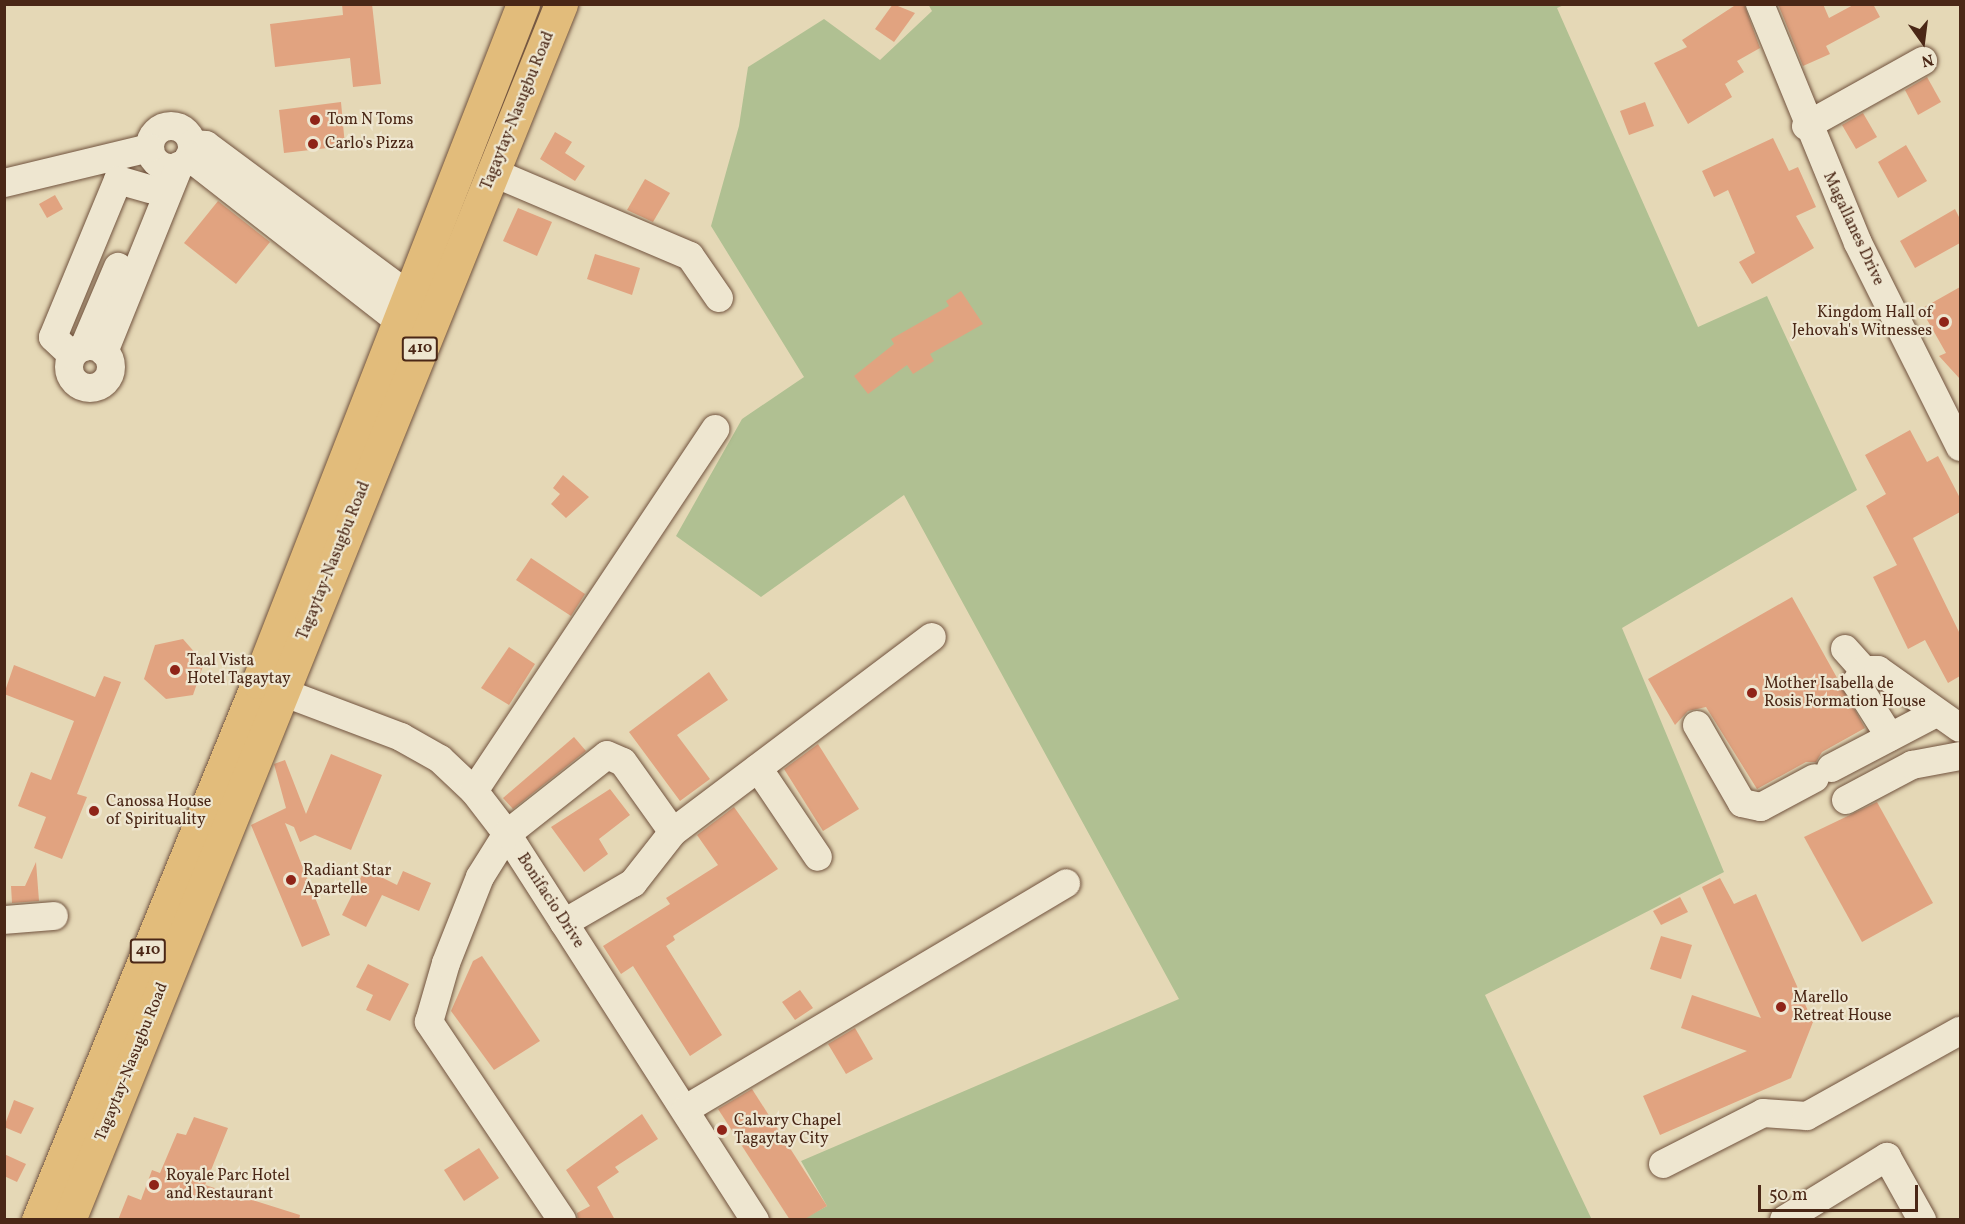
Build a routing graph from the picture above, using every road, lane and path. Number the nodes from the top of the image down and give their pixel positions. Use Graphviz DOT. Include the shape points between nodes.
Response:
graph roads {
  1 [pos="523,4"];
  2 [pos="561,4"];
  3 [pos="1760,4"];
  4 [pos="1923,61"];
  5 [pos="1806,126"];
  6 [pos="170,162"];
  7 [pos="492,172"];
  8 [pos="4,183"];
  9 [pos="718,298"];
  10 [pos="404,309"];
  11 [pos="715,429"];
  12 [pos="1960,447"];
  13 [pos="932,637"];
  14 [pos="1845,649"];
  15 [pos="1864,670"];
  16 [pos="269,687"];
  17 [pos="1936,713"];
  18 [pos="1697,725"];
  19 [pos="1960,728"];
  20 [pos="1890,737"];
  21 [pos="1960,756"];
  22 [pos="758,768"];
  23 [pos="474,791"];
  24 [pos="1846,800"];
  25 [pos="673,832"];
  26 [pos="507,834"];
  27 [pos="818,856"];
  28 [pos="1066,883"];
  29 [pos="54,916"];
  30 [pos="4,920"];
  31 [pos="564,923"];
  32 [pos="1960,1031"];
  33 [pos="686,1109"];
  34 [pos="1663,1164"];
  35 [pos="38,1220"];
  36 [pos="69,1220"];
  37 [pos="562,1220"];
  38 [pos="755,1220"];
  39 [pos="1784,1220"];
  40 [pos="1922,1220"];
  1 -- 10 [label="main road, Tagaytay-Nasugbu Road / 410"];
  2 -- 7 [label="main road, Tagaytay-Nasugbu Road / 410"];
  3 -- 5 [label="street, Magallanes Drive"];
  4 -- 5 [label="street"];
  5 -- 12 [label="street, Magallanes Drive" via="1858,243"];
  6 -- 6 [label="street" via="87,351"];
  6 -- 8 [label="street"];
  6 -- 10 [label="street" via="206,145"];
  7 -- 9 [label="street" via="690,256"];
  7 -- 16 [label="main road, Tagaytay-Nasugbu Road / 410"];
  10 -- 16 [label="main road, Tagaytay-Nasugbu Road / 410"];
  11 -- 23 [label="street"];
  13 -- 22 [label="street"];
  14 -- 15 [label="street"];
  15 -- 17 [label="street" via="1878,670"];
  15 -- 20 [label="street" via="1857,683"];
  16 -- 23 [label="street, Bonifacio Drive" via="401,737 440,759"];
  16 -- 35 [label="main road, Tagaytay-Nasugbu Road / 410"];
  16 -- 36 [label="main road, Tagaytay-Nasugbu Road / 410"];
  17 -- 19 [label="street"];
  17 -- 20 [label="street"];
  18 -- 20 [label="street" via="1742,803 1761,807"];
  21 -- 24 [label="street" via="1912,765"];
  22 -- 25 [label="street"];
  22 -- 27 [label="street"];
  23 -- 26 [label="street, Bonifacio Drive"];
  25 -- 26 [label="street" via="623,762 607,754"];
  25 -- 31 [label="street" via="633,883"];
  26 -- 31 [label="street, Bonifacio Drive"];
  26 -- 37 [label="street" via="480,877 446,963 429,1022"];
  28 -- 33 [label="street"];
  29 -- 30 [label="street"];
  31 -- 33 [label="street, Bonifacio Drive"];
  32 -- 34 [label="street" via="1807,1116 1763,1113"];
  33 -- 38 [label="street, Bonifacio Drive"];
  39 -- 40 [label="street" via="1887,1157"];
}
